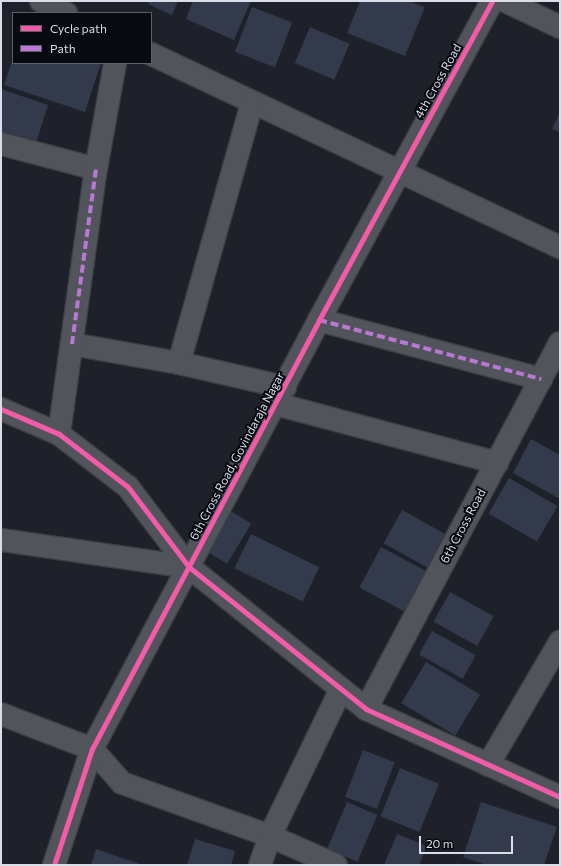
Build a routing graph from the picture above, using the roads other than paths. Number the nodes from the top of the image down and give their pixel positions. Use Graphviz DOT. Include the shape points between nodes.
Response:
graph roads {
  1 [pos="41,1"];
  2 [pos="492,1"];
  3 [pos="505,1"];
  4 [pos="64,12"];
  5 [pos="560,27"];
  6 [pos="152,54"];
  7 [pos="115,64"];
  8 [pos="252,103"];
  9 [pos="1,144"];
  10 [pos="96,169"];
  11 [pos="400,170"];
  12 [pos="560,247"];
  13 [pos="319,320"];
  14 [pos="560,343"];
  15 [pos="72,344"];
  16 [pos="179,363"];
  17 [pos="541,379"];
  18 [pos="281,395"];
  19 [pos="1,409"];
  20 [pos="59,434"];
  21 [pos="497,463"];
  22 [pos="1,540"];
  23 [pos="189,567"];
  24 [pos="560,642"];
  25 [pos="341,689"];
  26 [pos="366,709"];
  27 [pos="1,714"];
  28 [pos="92,749"];
  29 [pos="488,765"];
  30 [pos="560,797"];
  31 [pos="270,836"];
  32 [pos="54,865"];
  33 [pos="260,865"];
  34 [pos="336,865"];
  1 -- 4 [label="street"];
  2 -- 11 [label="street, 4th Cross Road"];
  3 -- 5 [label="street"];
  6 -- 8 [label="street"];
  7 -- 10 [label="street"];
  8 -- 11 [label="street"];
  8 -- 16 [label="street"];
  9 -- 10 [label="street"];
  10 -- 15 [label="street"];
  11 -- 12 [label="street"];
  11 -- 13 [label="street, 6th Cross Road, Govindaraja Nagar"];
  13 -- 17 [label="street"];
  13 -- 18 [label="street, 6th Cross Road, Govindaraja Nagar"];
  14 -- 17 [label="street, 6th Cross Road"];
  15 -- 16 [label="street"];
  15 -- 20 [label="street"];
  16 -- 18 [label="street"];
  17 -- 21 [label="street, 6th Cross Road"];
  18 -- 21 [label="street"];
  18 -- 23 [label="street, 6th Cross Road, Govindaraja Nagar"];
  19 -- 20 [label="street"];
  20 -- 23 [label="street" via="128,487"];
  21 -- 26 [label="street, 6th Cross Road"];
  22 -- 23 [label="street"];
  23 -- 25 [label="street"];
  23 -- 28 [label="street, 6th Cross Road, Govindaraja Nagar"];
  24 -- 29 [label="street"];
  25 -- 26 [label="street"];
  25 -- 31 [label="street"];
  26 -- 29 [label="street"];
  27 -- 28 [label="street"];
  28 -- 31 [label="street" via="122,783"];
  28 -- 32 [label="street, 6th Cross Road, Govindaraja Nagar"];
  29 -- 30 [label="street"];
  31 -- 33 [label="street"];
  31 -- 34 [label="street"];
}
